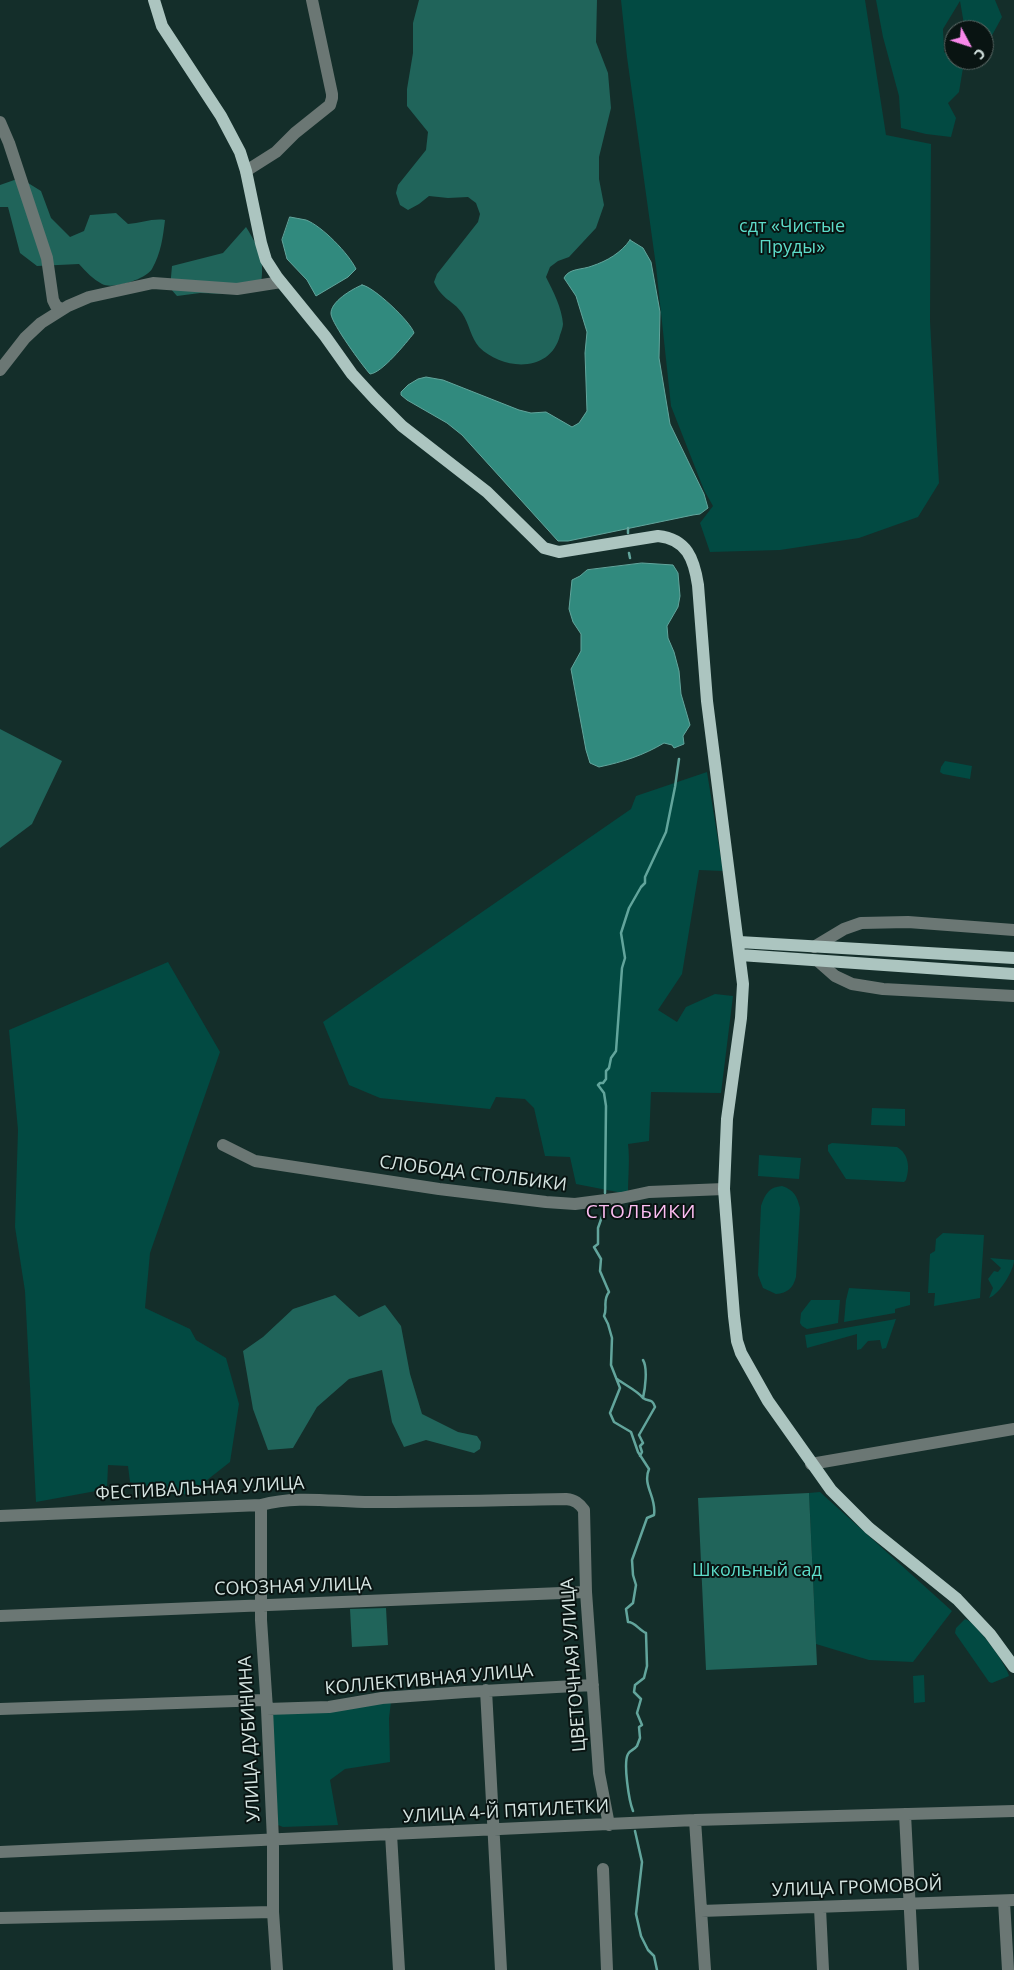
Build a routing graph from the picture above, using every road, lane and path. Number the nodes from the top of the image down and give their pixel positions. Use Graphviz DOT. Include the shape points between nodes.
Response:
graph roads {
  1 [pos="154,0"];
  2 [pos="312,0"];
  3 [pos="0,122"];
  4 [pos="246,171"];
  5 [pos="281,282"];
  6 [pos="62,309"];
  7 [pos="0,370"];
  8 [pos="1014,930"];
  9 [pos="739,942"];
  10 [pos="814,946"];
  11 [pos="740,956"];
  12 [pos="1014,958"];
  13 [pos="818,960"];
  14 [pos="1014,974"];
  15 [pos="1014,996"];
  16 [pos="223,1145"];
  17 [pos="724,1188"];
  18 [pos="1014,1429"];
  19 [pos="811,1464"];
  20 [pos="580,1504"];
  21 [pos="261,1505"];
  22 [pos="0,1516"];
  23 [pos="586,1592"];
  24 [pos="261,1606"];
  25 [pos="0,1616"];
  26 [pos="1014,1667"];
  27 [pos="593,1685"];
  28 [pos="486,1690"];
  29 [pos="266,1704"];
  30 [pos="0,1709"];
  31 [pos="1014,1811"];
  32 [pos="905,1814"];
  33 [pos="695,1820"];
  34 [pos="608,1825"];
  35 [pos="494,1828"];
  36 [pos="391,1834"];
  37 [pos="273,1840"];
  38 [pos="0,1852"];
  39 [pos="603,1869"];
  40 [pos="1009,1900"];
  41 [pos="910,1905"];
  42 [pos="820,1908"];
  43 [pos="701,1910"];
  44 [pos="273,1912"];
  45 [pos="0,1918"];
  46 [pos="277,1970"];
  47 [pos="399,1970"];
  48 [pos="501,1970"];
  49 [pos="607,1970"];
  50 [pos="705,1970"];
  51 [pos="823,1970"];
  52 [pos="913,1970"];
  53 [pos="1008,1970"];
  1 -- 4 [label="main road" via="162,26 221,116"];
  2 -- 4 [label="street" via="331,102 276,152"];
  3 -- 6 [label="street" via="47,258 53,300"];
  4 -- 5 [label="main road" via="266,260"];
  5 -- 6 [label="street" via="236,289 153,283 89,297"];
  5 -- 9 [label="main road" via="375,400 402,426 487,492 544,548 559,552 658,536 672,539 689,553 698,585 707,701"];
  6 -- 7 [label="street" via="25,338"];
  8 -- 10 [label="street" via="908,922 861,923"];
  9 -- 10 [label="main road"];
  9 -- 11 [label="main road"];
  10 -- 12 [label="main road"];
  11 -- 13 [label="main road"];
  11 -- 17 [label="main road" via="742,1000 727,1118"];
  13 -- 14 [label="main road"];
  13 -- 15 [label="street" via="835,976 852,984 883,989"];
  16 -- 17 [label="street, СЛОБОДА СТОЛБИКИ" via="255,1161 546,1202 575,1204 649,1192"];
  17 -- 19 [label="main road" via="737,1341 768,1401"];
  18 -- 19 [label="street"];
  19 -- 26 [label="main road" via="848,1509 976,1617"];
  20 -- 21 [label="street, ФЕСТИВАЛЬНАЯ УЛИЦА" via="566,1499 345,1502 295,1498"];
  20 -- 23 [label="street, ЦВЕТОЧНАЯ УЛИЦА" via="585,1520"];
  21 -- 22 [label="street, ФЕСТИВАЛЬНАЯ УЛИЦА"];
  21 -- 24 [label="street, УЛИЦА ДУБИНИНА"];
  23 -- 24 [label="street, СОЮЗНАЯ УЛИЦА"];
  23 -- 27 [label="street, ЦВЕТОЧНАЯ УЛИЦА"];
  24 -- 25 [label="street, СОЮЗНАЯ УЛИЦА"];
  24 -- 29 [label="street, УЛИЦА ДУБИНИНА"];
  27 -- 28 [label="street, КОЛЛЕКТИВНАЯ УЛИЦА"];
  27 -- 34 [label="street, ЦВЕТОЧНАЯ УЛИЦА" via="599,1773"];
  28 -- 29 [label="street, КОЛЛЕКТИВНАЯ УЛИЦА" via="382,1698 329,1707"];
  28 -- 35 [label="street"];
  29 -- 30 [label="street, КОЛЛЕКТИВНАЯ УЛИЦА"];
  29 -- 37 [label="street, УЛИЦА ДУБИНИНА"];
  31 -- 32 [label="street, УЛИЦА 4-Й ПЯТИЛЕТКИ"];
  32 -- 33 [label="street, УЛИЦА 4-Й ПЯТИЛЕТКИ"];
  32 -- 41 [label="street"];
  33 -- 34 [label="street, УЛИЦА 4-Й ПЯТИЛЕТКИ"];
  33 -- 43 [label="street"];
  34 -- 35 [label="street, УЛИЦА 4-Й ПЯТИЛЕТКИ"];
  35 -- 36 [label="street, УЛИЦА 4-Й ПЯТИЛЕТКИ"];
  35 -- 48 [label="street"];
  36 -- 37 [label="street, УЛИЦА 4-Й ПЯТИЛЕТКИ"];
  36 -- 47 [label="street"];
  37 -- 38 [label="street, УЛИЦА 4-Й ПЯТИЛЕТКИ"];
  37 -- 44 [label="street, УЛИЦА ДУБИНИНА"];
  39 -- 49 [label="street"];
  40 -- 41 [label="street, УЛИЦА ГРОМОВОЙ"];
  40 -- 53 [label="street"];
  41 -- 42 [label="street, УЛИЦА ГРОМОВОЙ"];
  41 -- 52 [label="street"];
  42 -- 43 [label="street, УЛИЦА ГРОМОВОЙ"];
  42 -- 51 [label="street"];
  43 -- 50 [label="street"];
  44 -- 45 [label="street"];
  44 -- 46 [label="street, УЛИЦА ДУБИНИНА"];
}
